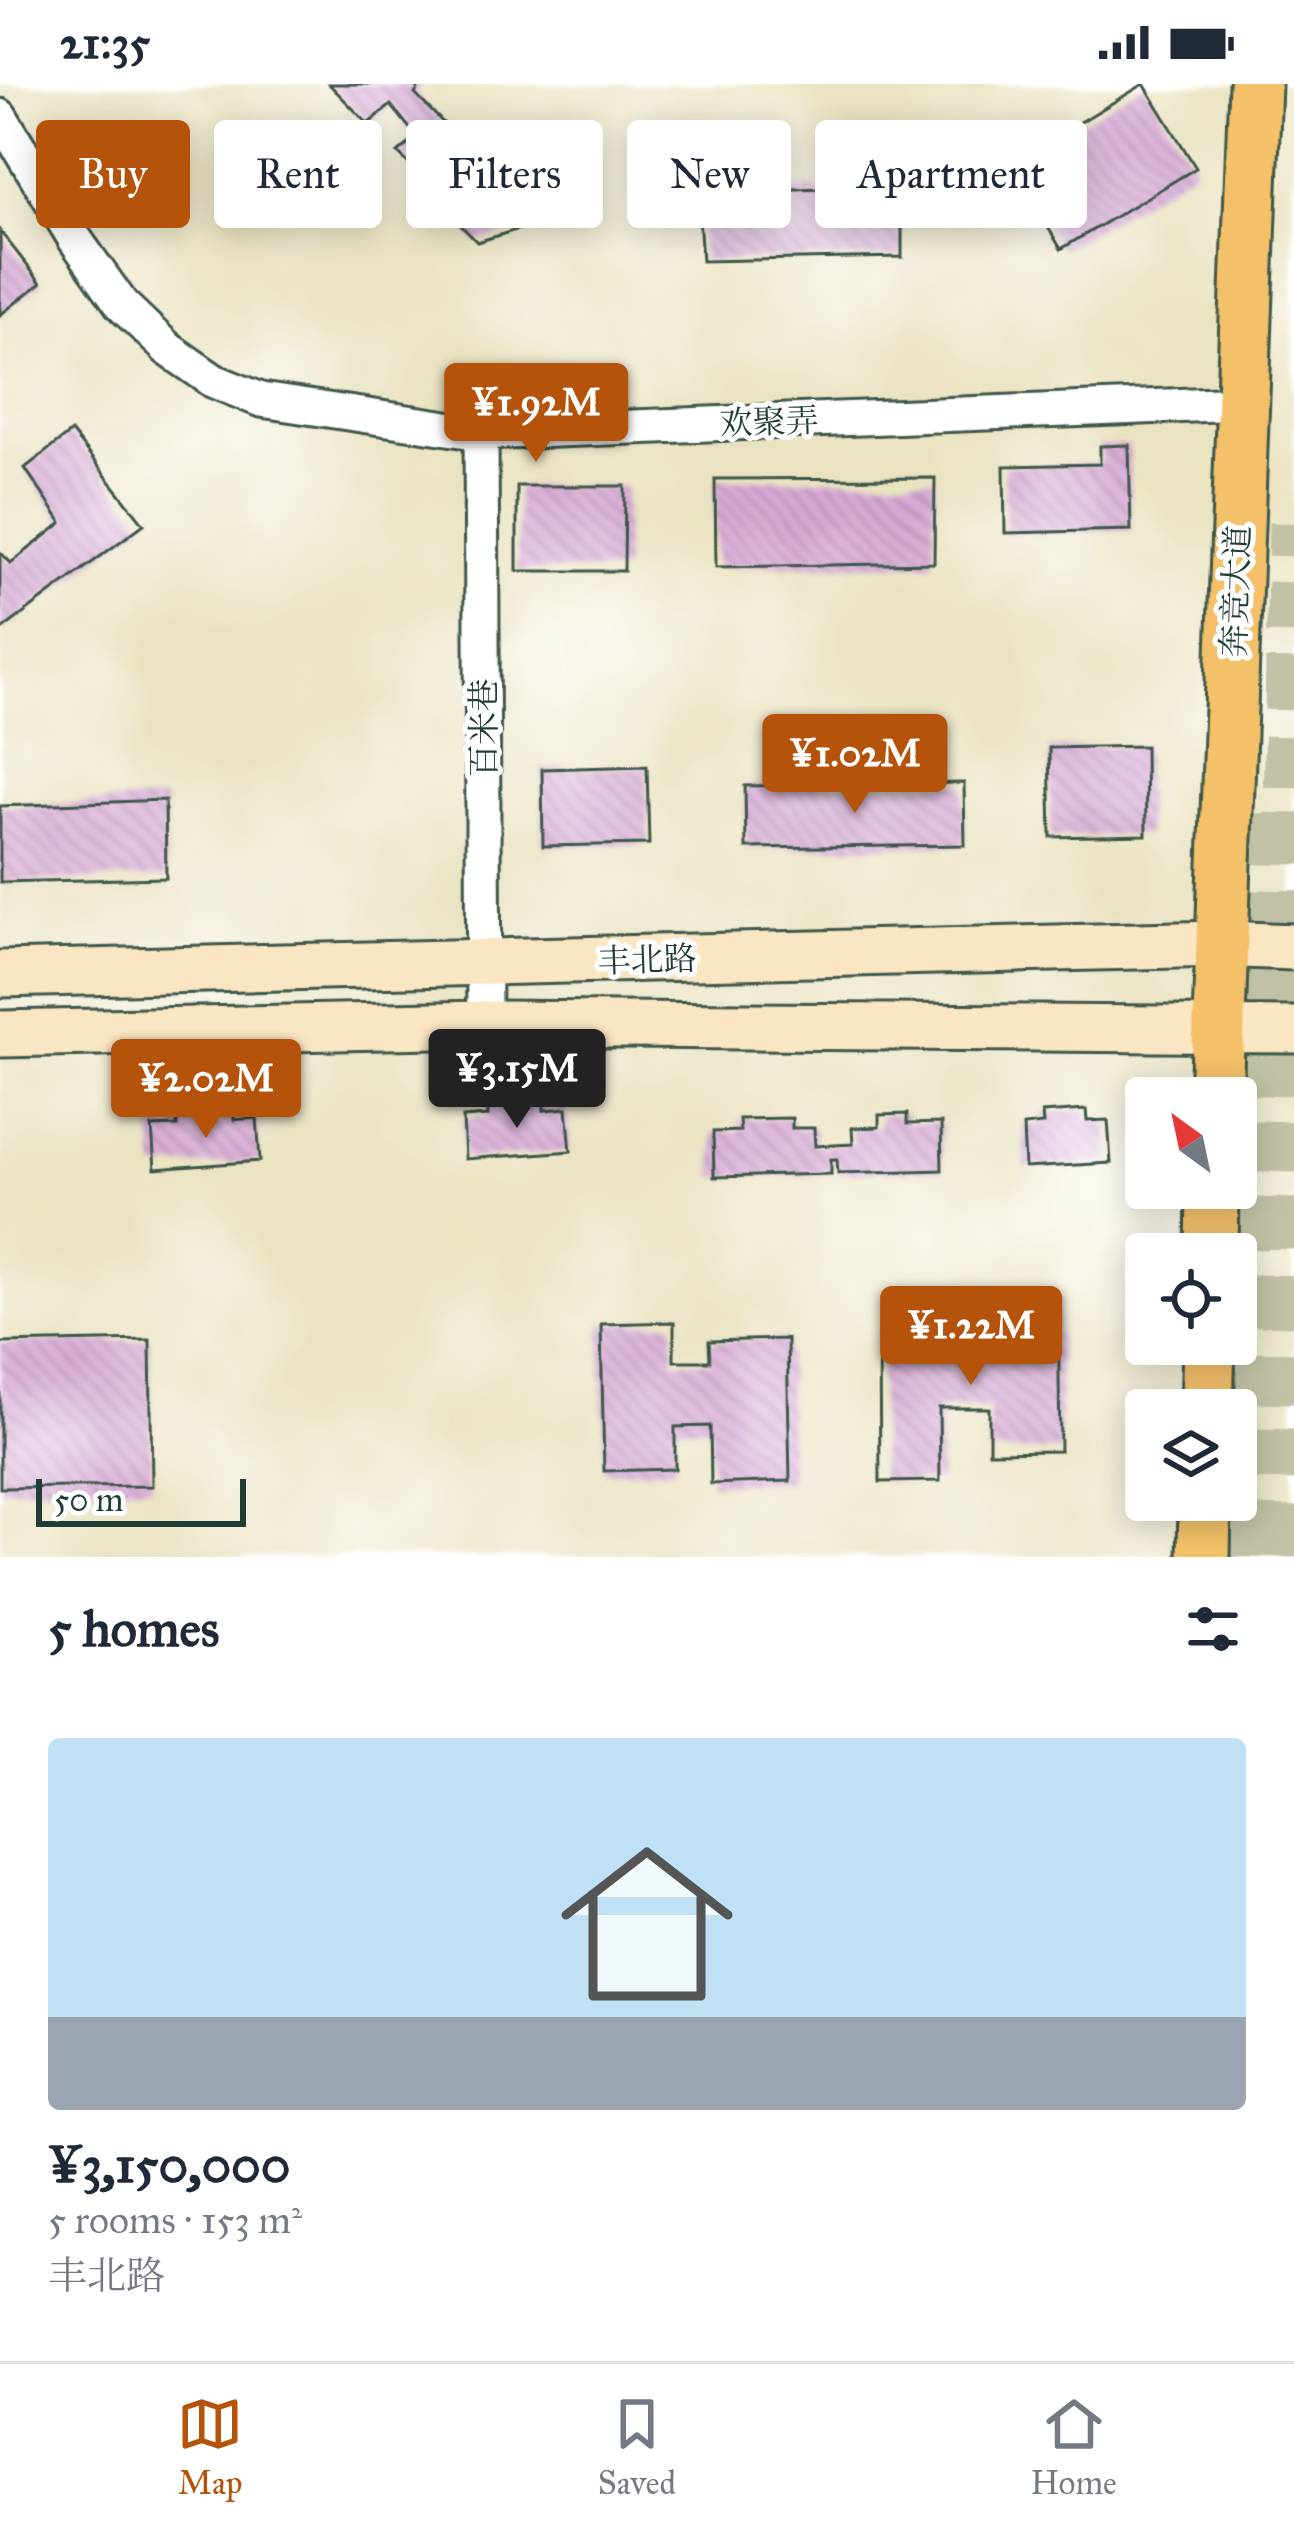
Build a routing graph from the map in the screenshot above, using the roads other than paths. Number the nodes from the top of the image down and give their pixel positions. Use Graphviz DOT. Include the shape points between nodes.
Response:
graph roads {
  1 [pos="1255,84"];
  2 [pos="0,116"];
  3 [pos="1243,403"];
  4 [pos="481,433"];
  5 [pos="1220,944"];
  6 [pos="1294,947"];
  7 [pos="484,964"];
  8 [pos="0,974"];
  9 [pos="484,1024"];
  10 [pos="1217,1028"];
  11 [pos="1294,1030"];
  12 [pos="0,1034"];
  13 [pos="1216,1077"];
  14 [pos="1205,1521"];
  15 [pos="1204,1557"];
  1 -- 3 [label="main road, 奔竞大道"];
  2 -- 4 [label="street, 欢聚弄" via="122,305 214,381 262,400"];
  3 -- 4 [label="street, 欢聚弄"];
  3 -- 5 [label="main road, 奔竞大道"];
  4 -- 7 [label="street, 百米巷"];
  5 -- 6 [label="main road, 丰北路"];
  5 -- 7 [label="main road, 丰北路"];
  5 -- 10 [label="main road, 奔竞大道"];
  7 -- 8 [label="main road, 丰北路"];
  7 -- 9 [label="street, 百米巷"];
  9 -- 10 [label="main road, 丰北路"];
  9 -- 12 [label="main road, 丰北路"];
  10 -- 11 [label="main road, 丰北路"];
  10 -- 13 [label="main road, 奔竞大道"];
  14 -- 15 [label="main road"];
}
